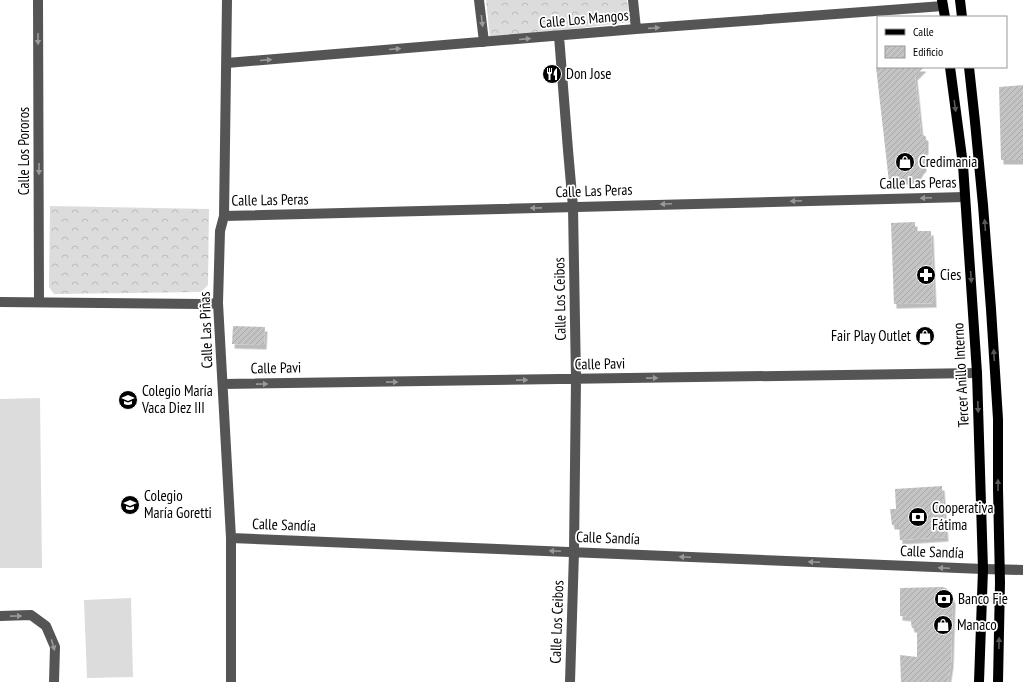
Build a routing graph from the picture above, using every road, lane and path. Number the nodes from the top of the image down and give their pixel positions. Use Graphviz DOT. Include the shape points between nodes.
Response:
graph roads {
  1 [pos="38,0"];
  2 [pos="227,0"];
  3 [pos="479,0"];
  4 [pos="633,0"];
  5 [pos="960,0"];
  6 [pos="943,3"];
  7 [pos="945,16"];
  8 [pos="962,16"];
  9 [pos="636,29"];
  10 [pos="559,36"];
  11 [pos="484,42"];
  12 [pos="227,63"];
  13 [pos="950,68"];
  14 [pos="969,68"];
  15 [pos="965,197"];
  16 [pos="573,207"];
  17 [pos="224,216"];
  18 [pos="0,302"];
  19 [pos="39,302"];
  20 [pos="218,303"];
  21 [pos="977,373"];
  22 [pos="576,379"];
  23 [pos="223,384"];
  24 [pos="231,538"];
  25 [pos="574,552"];
  26 [pos="983,569"];
  27 [pos="1000,569"];
  28 [pos="1023,570"];
  29 [pos="0,616"];
  30 [pos="54,682"];
  31 [pos="231,682"];
  32 [pos="570,682"];
  33 [pos="979,682"];
  34 [pos="998,682"];
  1 -- 19 [label="street, Calle Los Pororos, one-way"];
  2 -- 12 [label="street, Calle Las Piñas"];
  3 -- 11 [label="street, one-way"];
  4 -- 9 [label="street"];
  5 -- 8 [label="main road"];
  6 -- 7 [label="main road"];
  9 -- 6 [label="street, Calle Los Mangos, one-way"];
  9 -- 10 [label="street, Calle Los Mangos"];
  11 -- 10 [label="street, Calle Los Mangos, one-way"];
  10 -- 16 [label="street, Calle Los Ceibos"];
  12 -- 11 [label="street, Calle Los Mangos, one-way"];
  12 -- 17 [label="street, Calle Las Piñas"];
  13 -- 15 [label="main road, Tercer Anillo Interno, one-way"];
  27 -- 14 [label="main road, one-way" via="998,418 992,316"];
  15 -- 16 [label="street, Calle Las Peras, one-way"];
  15 -- 21 [label="main road, Tercer Anillo Interno, one-way"];
  16 -- 17 [label="street, Calle Las Peras, one-way"];
  16 -- 22 [label="street, Calle Los Ceibos"];
  17 -- 20 [label="street, Calle Las Piñas" via="220,231"];
  18 -- 19 [label="street"];
  19 -- 20 [label="street"];
  20 -- 23 [label="street, Calle Las Piñas"];
  22 -- 21 [label="street, Calle Pavi, one-way"];
  21 -- 26 [label="main road, Tercer Anillo Interno, one-way"];
  23 -- 22 [label="street, Calle Pavi, one-way"];
  22 -- 25 [label="street, Calle Los Ceibos"];
  23 -- 24 [label="street, Calle Las Piñas"];
  25 -- 24 [label="street, Calle Sandía, one-way"];
  24 -- 31 [label="street, Calle Las Piñas"];
  26 -- 25 [label="street, Calle Sandía, one-way"];
  25 -- 32 [label="street, Calle Los Ceibos"];
  26 -- 27 [label="street, Calle Sandía"];
  26 -- 33 [label="main road, Tercer Anillo Interno"];
  27 -- 28 [label="street, Calle Sandía"];
  34 -- 27 [label="main road, one-way"];
  29 -- 30 [label="street, one-way" via="31,615 46,626 55,647"];
}
